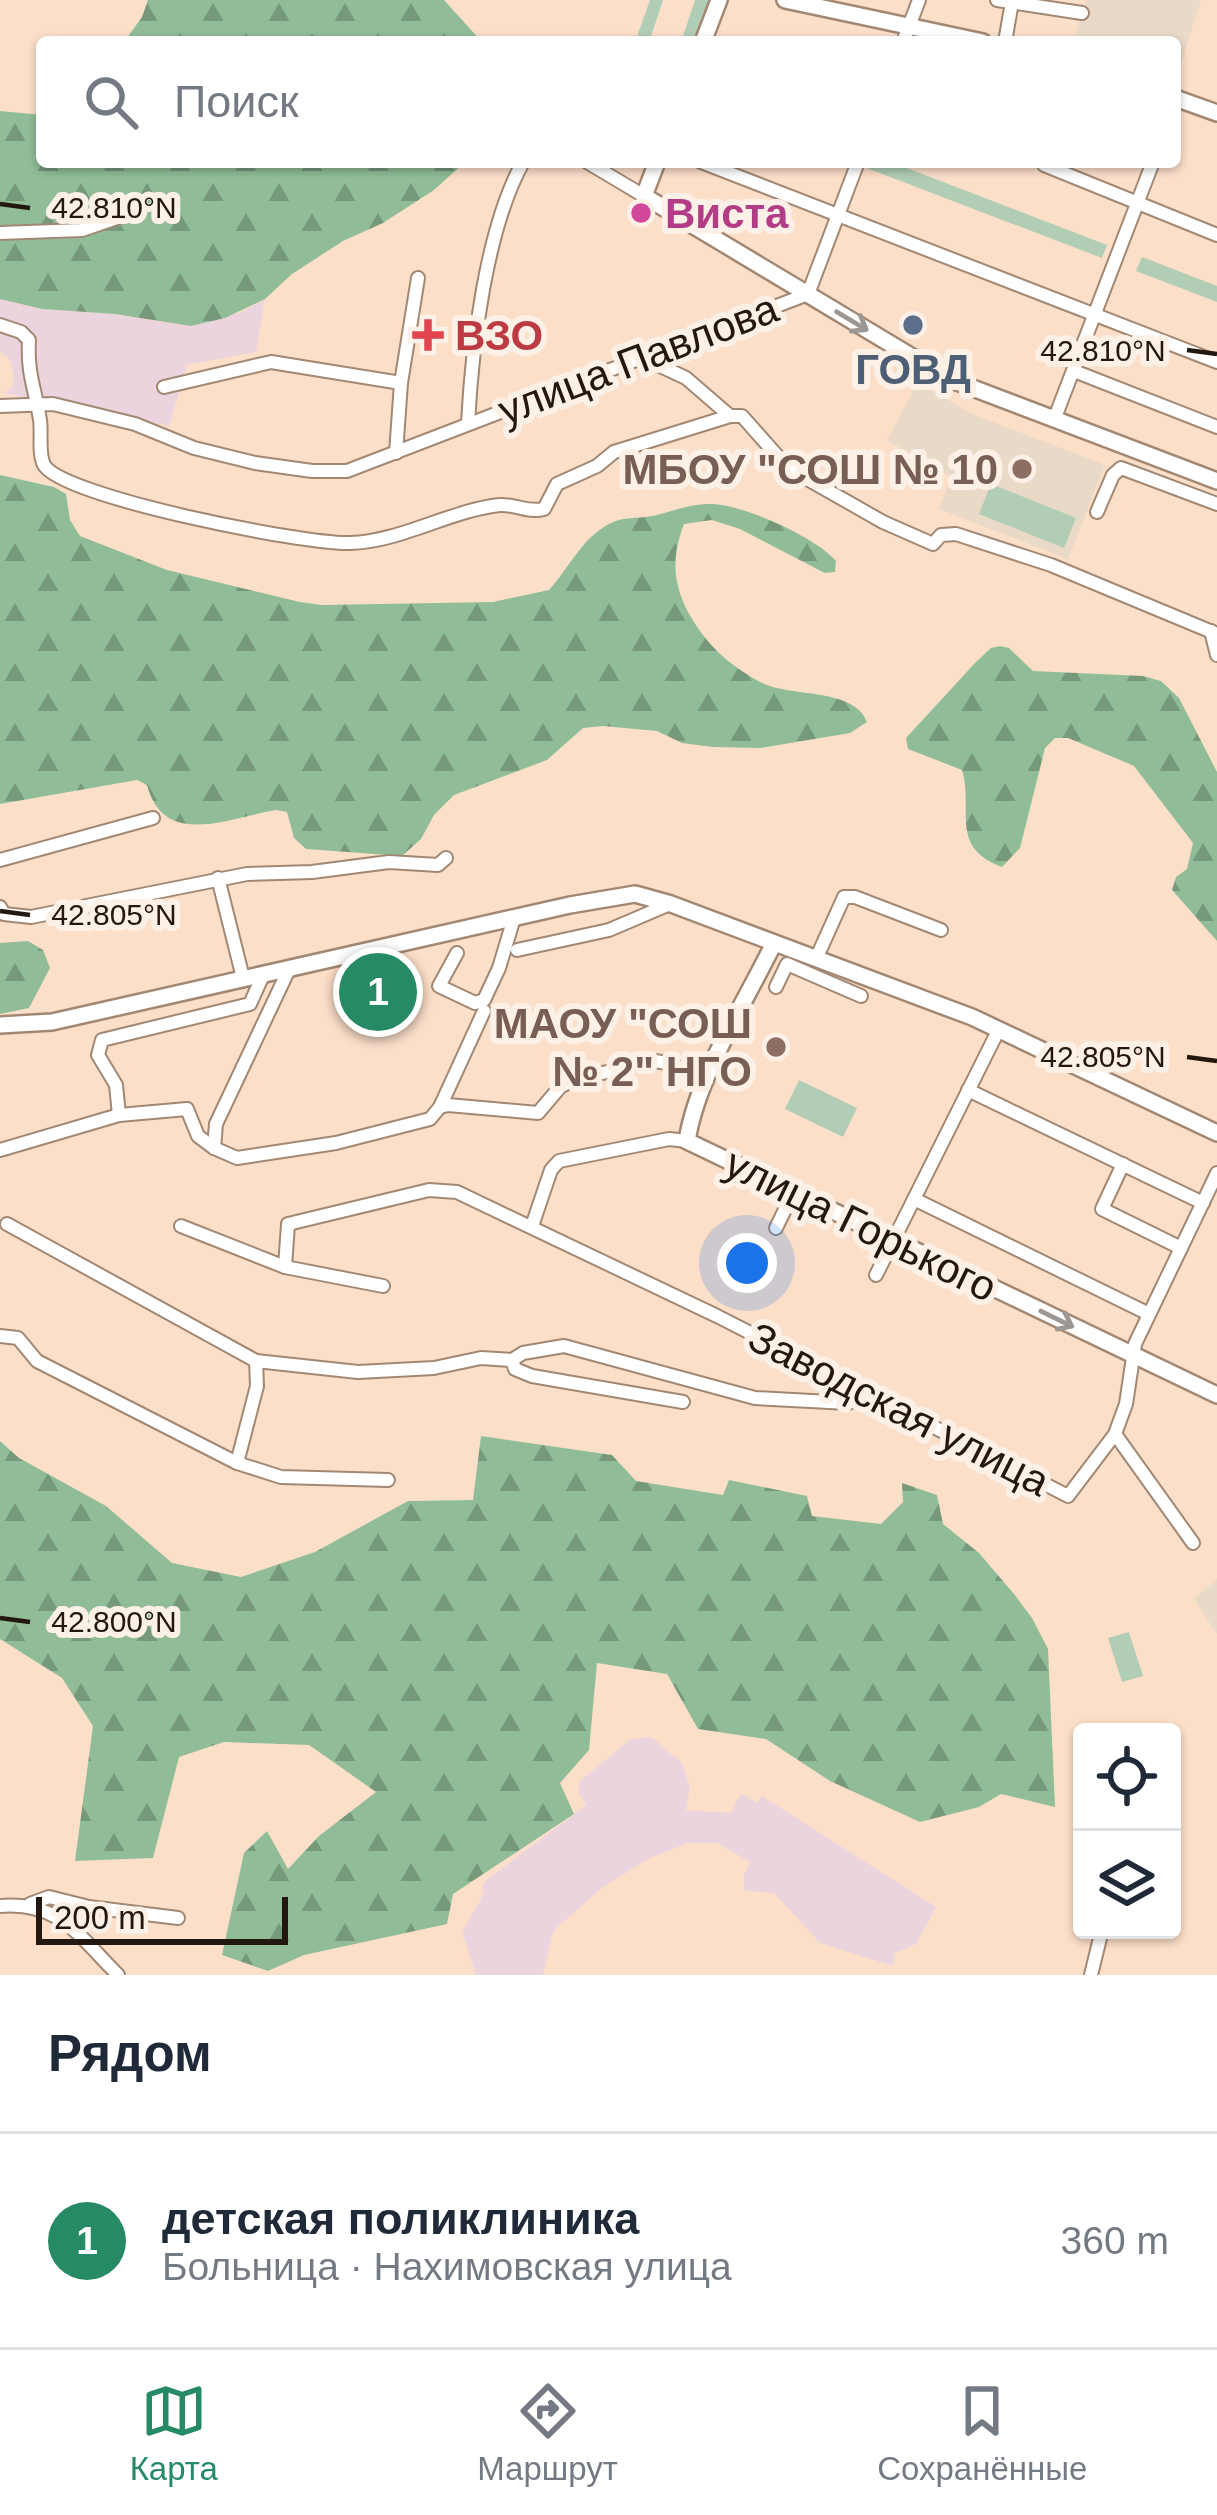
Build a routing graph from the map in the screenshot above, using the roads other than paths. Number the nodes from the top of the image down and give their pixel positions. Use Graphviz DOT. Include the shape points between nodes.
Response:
graph roads {
  1 [pos="719,0"];
  2 [pos="785,0"];
  3 [pos="919,0"];
  4 [pos="1004,1"];
  5 [pos="1082,14"];
  6 [pos="906,34"];
  7 [pos="705,36"];
  8 [pos="1005,36"];
  9 [pos="1181,102"];
  10 [pos="1217,113"];
  11 [pos="520,168"];
  12 [pos="597,168"];
  13 [pos="655,168"];
  14 [pos="717,168"];
  15 [pos="856,168"];
  16 [pos="1053,168"];
  17 [pos="1151,168"];
  18 [pos="644,196"];
  19 [pos="1138,201"];
  20 [pos="131,213"];
  21 [pos="839,215"];
  22 [pos="0,233"];
  23 [pos="1217,235"];
  24 [pos="418,278"];
  25 [pos="808,294"];
  26 [pos="1095,314"];
  27 [pos="0,326"];
  28 [pos="647,353"];
  29 [pos="1217,362"];
  30 [pos="1074,371"];
  31 [pos="401,383"];
  32 [pos="164,387"];
  33 [pos="34,403"];
  34 [pos="0,406"];
  35 [pos="730,416"];
  36 [pos="1054,420"];
  37 [pos="468,423"];
  38 [pos="1217,427"];
  39 [pos="396,453"];
  40 [pos="1217,481"];
  41 [pos="1217,505"];
  42 [pos="1097,512"];
  43 [pos="1214,632"];
  44 [pos="1217,655"];
  45 [pos="153,818"];
  46 [pos="446,858"];
  47 [pos="0,860"];
  48 [pos="218,878"];
  49 [pos="671,904"];
  50 [pos="0,907"];
  51 [pos="514,918"];
  52 [pos="941,930"];
  53 [pos="774,943"];
  54 [pos="517,950"];
  55 [pos="458,953"];
  56 [pos="816,958"];
  57 [pos="290,967"];
  58 [pos="264,973"];
  59 [pos="243,978"];
  60 [pos="776,987"];
  61 [pos="861,996"];
  62 [pos="484,1011"];
  63 [pos="0,1024"];
  64 [pos="999,1028"];
  65 [pos="707,1081"];
  66 [pos="968,1090"];
  67 [pos="440,1107"];
  68 [pos="119,1115"];
  69 [pos="1217,1132"];
  70 [pos="687,1141"];
  71 [pos="214,1148"];
  72 [pos="0,1150"];
  73 [pos="1123,1164"];
  74 [pos="1217,1173"];
  75 [pos="793,1193"];
  76 [pos="914,1199"];
  77 [pos="1203,1203"];
  78 [pos="7,1224"];
  79 [pos="182,1226"];
  80 [pos="532,1226"];
  81 [pos="776,1228"];
  82 [pos="893,1240"];
  83 [pos="1181,1248"];
  84 [pos="285,1267"];
  85 [pos="876,1275"];
  86 [pos="383,1286"];
  87 [pos="1149,1314"];
  88 [pos="0,1336"];
  89 [pos="1131,1355"];
  90 [pos="512,1360"];
  91 [pos="256,1361"];
  92 [pos="872,1395"];
  93 [pos="1217,1396"];
  94 [pos="682,1402"];
  95 [pos="1115,1434"];
  96 [pos="236,1463"];
  97 [pos="388,1480"];
  98 [pos="1193,1543"];
  99 [pos="31,1904"];
  100 [pos="0,1906"];
  101 [pos="178,1918"];
  102 [pos="1100,1939"];
  103 [pos="118,1975"];
  104 [pos="1091,1975"];
  1 -- 7 [label="main road"];
  2 -- 6 [label="main road"];
  3 -- 6 [label="street"];
  4 -- 5 [label="street"];
  4 -- 8 [label="street"];
  9 -- 10 [label="main road"];
  11 -- 37 [label="street, улица Павлова" via="501,208"];
  12 -- 18 [label="street"];
  13 -- 18 [label="main road"];
  14 -- 21 [label="street"];
  15 -- 21 [label="street"];
  16 -- 19 [label="street"];
  17 -- 19 [label="street"];
  18 -- 25 [label="main road"];
  19 -- 23 [label="street"];
  19 -- 26 [label="street"];
  20 -- 22 [label="street" via="82,230"];
  21 -- 25 [label="street"];
  21 -- 26 [label="street"];
  24 -- 31 [label="street"];
  25 -- 28 [label="street, улица Павлова"];
  25 -- 36 [label="main road, one-way" via="949,379"];
  26 -- 29 [label="street"];
  26 -- 30 [label="street"];
  27 -- 33 [label="street" via="29,340"];
  28 -- 35 [label="street"];
  28 -- 37 [label="street, улица Павлова"];
  30 -- 36 [label="street"];
  30 -- 38 [label="street"];
  31 -- 32 [label="street" via="271,362"];
  31 -- 39 [label="street"];
  33 -- 34 [label="street, улица Павлова"];
  33 -- 35 [label="street" via="41,457 60,479 316,543 355,544 502,505 544,509 556,484 614,452"];
  33 -- 39 [label="street, улица Павлова" via="73,407 280,468 347,471"];
  35 -- 43 [label="street" via="742,416 788,468 933,544 956,534"];
  36 -- 40 [label="main road"];
  37 -- 39 [label="street, улица Павлова"];
  41 -- 42 [label="street" via="1121,468"];
  43 -- 44 [label="street"];
  45 -- 47 [label="street"];
  46 -- 48 [label="street" via="438,865"];
  48 -- 50 [label="street" via="31,916"];
  48 -- 59 [label="street"];
  49 -- 51 [label="main road" via="622,895"];
  49 -- 53 [label="main road"];
  49 -- 54 [label="street" via="609,930"];
  51 -- 55 [label="street" via="484,1000 440,986"];
  51 -- 57 [label="main road"];
  52 -- 56 [label="street" via="844,897"];
  53 -- 56 [label="main road"];
  53 -- 65 [label="main road"];
  56 -- 64 [label="main road" via="891,994"];
  57 -- 58 [label="main road"];
  57 -- 71 [label="street" via="216,1124"];
  58 -- 59 [label="main road"];
  58 -- 68 [label="street" via="250,1004 102,1040 98,1054 116,1085"];
  59 -- 63 [label="main road" via="52,1022"];
  60 -- 61 [label="street" via="787,964"];
  62 -- 67 [label="street"];
  64 -- 66 [label="street"];
  64 -- 69 [label="main road"];
  65 -- 67 [label="street" via="655,1061 572,1080 538,1113"];
  65 -- 70 [label="main road"];
  66 -- 73 [label="street"];
  66 -- 76 [label="street"];
  67 -- 71 [label="street" via="430,1119 336,1143 237,1158"];
  68 -- 71 [label="street" via="187,1109 198,1136"];
  68 -- 72 [label="street"];
  70 -- 75 [label="main road, улица Горького"];
  70 -- 80 [label="street, улица Горького" via="559,1161"];
  73 -- 77 [label="street"];
  73 -- 83 [label="street" via="1102,1209"];
  74 -- 77 [label="street, Заводская улица"];
  75 -- 81 [label="street"];
  75 -- 82 [label="main road, улица Горького"];
  76 -- 82 [label="street"];
  76 -- 87 [label="street"];
  77 -- 83 [label="street, Заводская улица"];
  78 -- 91 [label="street"];
  79 -- 84 [label="street"];
  80 -- 84 [label="street, Заводская улица" via="476,1198 430,1190 288,1224"];
  80 -- 92 [label="street, Заводская улица"];
  82 -- 85 [label="street"];
  82 -- 89 [label="main road, улица Горького, one-way"];
  83 -- 87 [label="street, Заводская улица"];
  84 -- 86 [label="street"];
  87 -- 89 [label="street, Заводская улица"];
  88 -- 96 [label="street" via="18,1338 37,1361"];
  89 -- 93 [label="main road, улица Горького"];
  89 -- 95 [label="street, Заводская улица"];
  90 -- 91 [label="street" via="358,1372"];
  90 -- 92 [label="street" via="564,1346 755,1398 848,1403"];
  90 -- 94 [label="street" via="515,1369 546,1380"];
  91 -- 96 [label="street"];
  92 -- 95 [label="street, Заводская улица" via="1068,1496"];
  95 -- 98 [label="street"];
  96 -- 97 [label="street" via="281,1477"];
  99 -- 100 [label="street"];
  99 -- 101 [label="street" via="49,1897"];
  99 -- 103 [label="street" via="61,1920"];
  102 -- 104 [label="street"];
}
